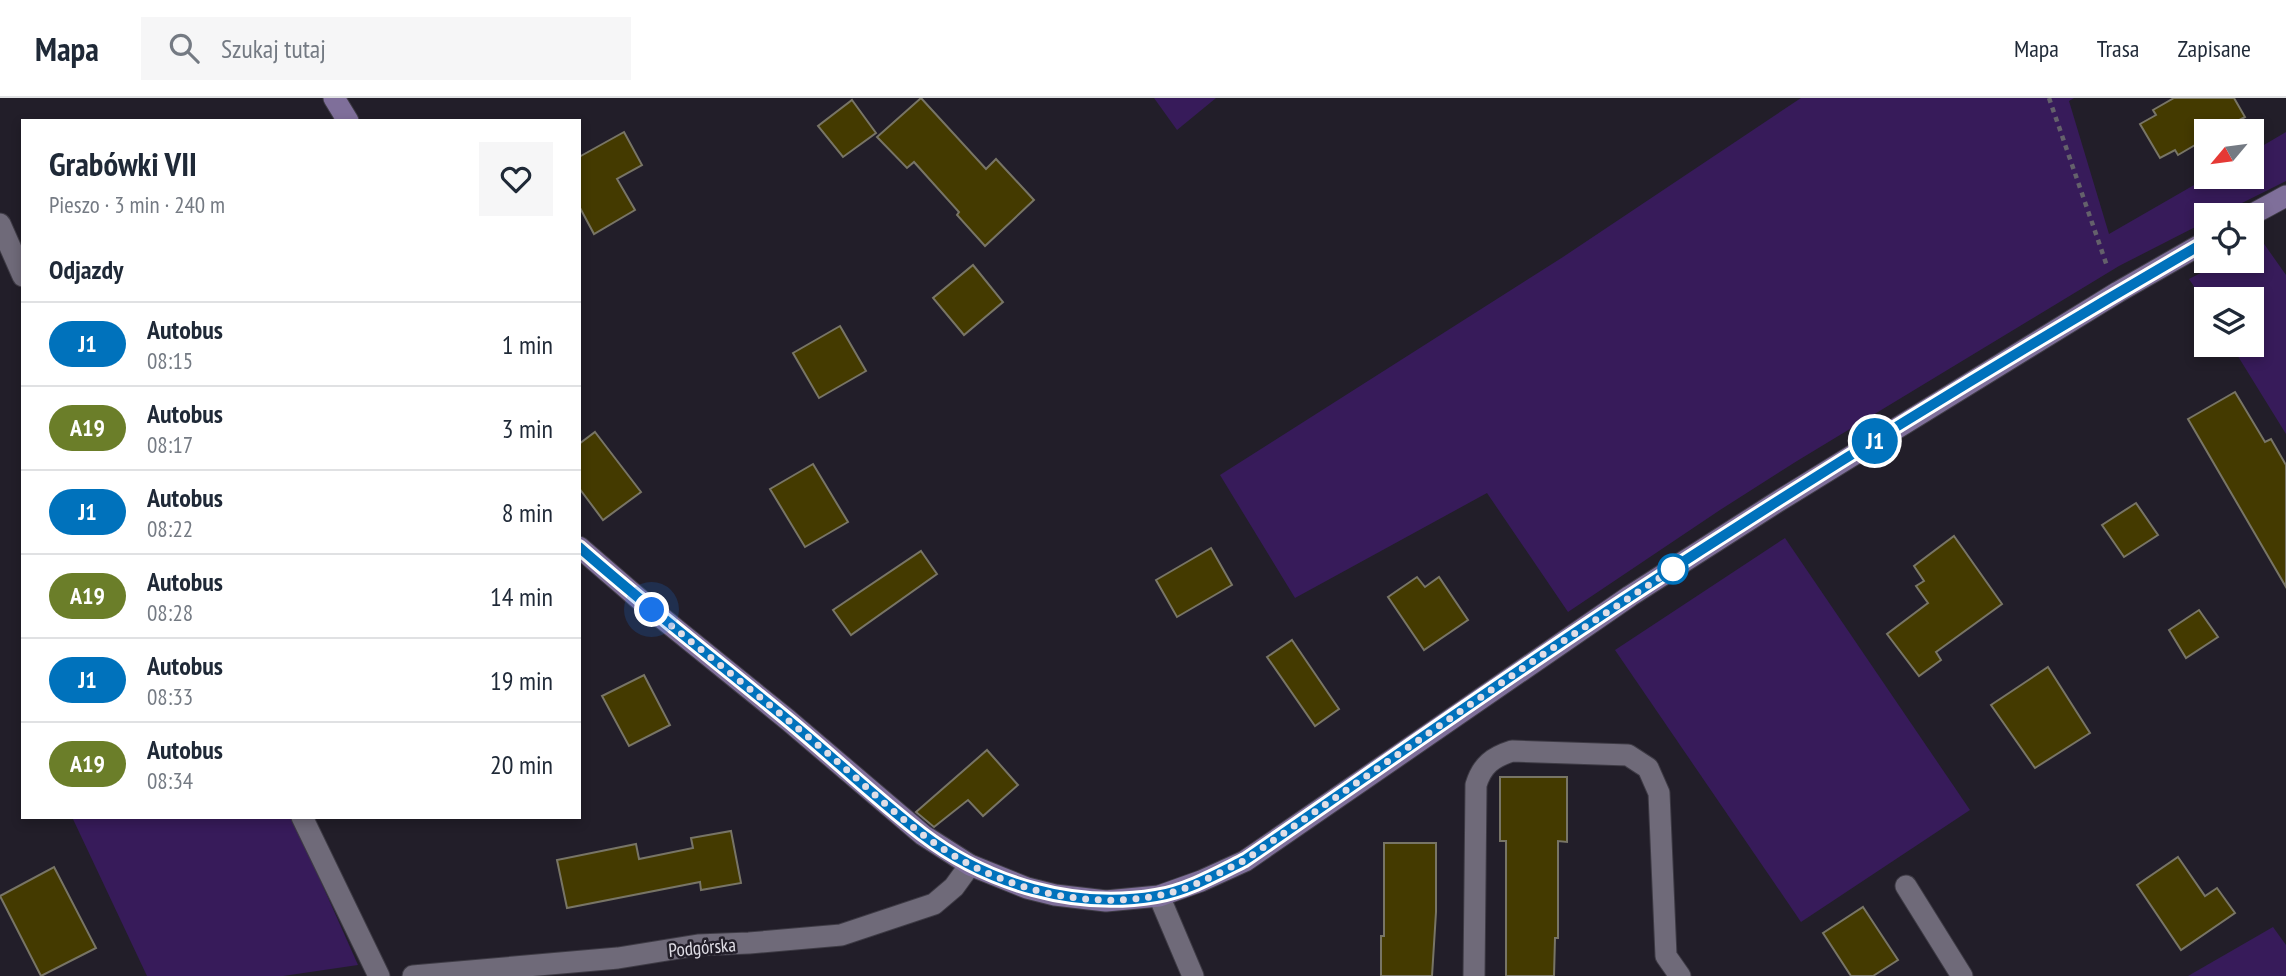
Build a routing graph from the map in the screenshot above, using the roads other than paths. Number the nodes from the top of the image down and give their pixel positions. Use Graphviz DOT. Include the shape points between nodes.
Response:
graph roads {
  1 [pos="334,98"];
  2 [pos="347,119"];
  3 [pos="2286,196"];
  4 [pos="2264,208"];
  5 [pos="0,224"];
  6 [pos="2194,248"];
  7 [pos="21,271"];
  8 [pos="581,549"];
  9 [pos="303,819"];
  10 [pos="970,865"];
  11 [pos="1906,886"];
  12 [pos="1159,896"];
  13 [pos="379,976"];
  14 [pos="413,976"];
  15 [pos="1193,976"];
  16 [pos="1474,976"];
  17 [pos="1680,976"];
  18 [pos="1962,976"];
  1 -- 2 [label="street"];
  3 -- 4 [label="street"];
  5 -- 7 [label="street"];
  6 -- 12 [label="street" via="1630,596 1245,860"];
  8 -- 10 [label="street" via="923,835"];
  9 -- 13 [label="street"];
  10 -- 12 [label="street" via="1055,895 1106,901"];
  10 -- 14 [label="street, Podgórska" via="934,904 841,935 698,945 618,958"];
  11 -- 18 [label="street"];
  12 -- 15 [label="street"];
  16 -- 17 [label="street" via="1476,785 1488,762 1512,751 1628,755 1648,768 1660,793 1666,956"];
}
